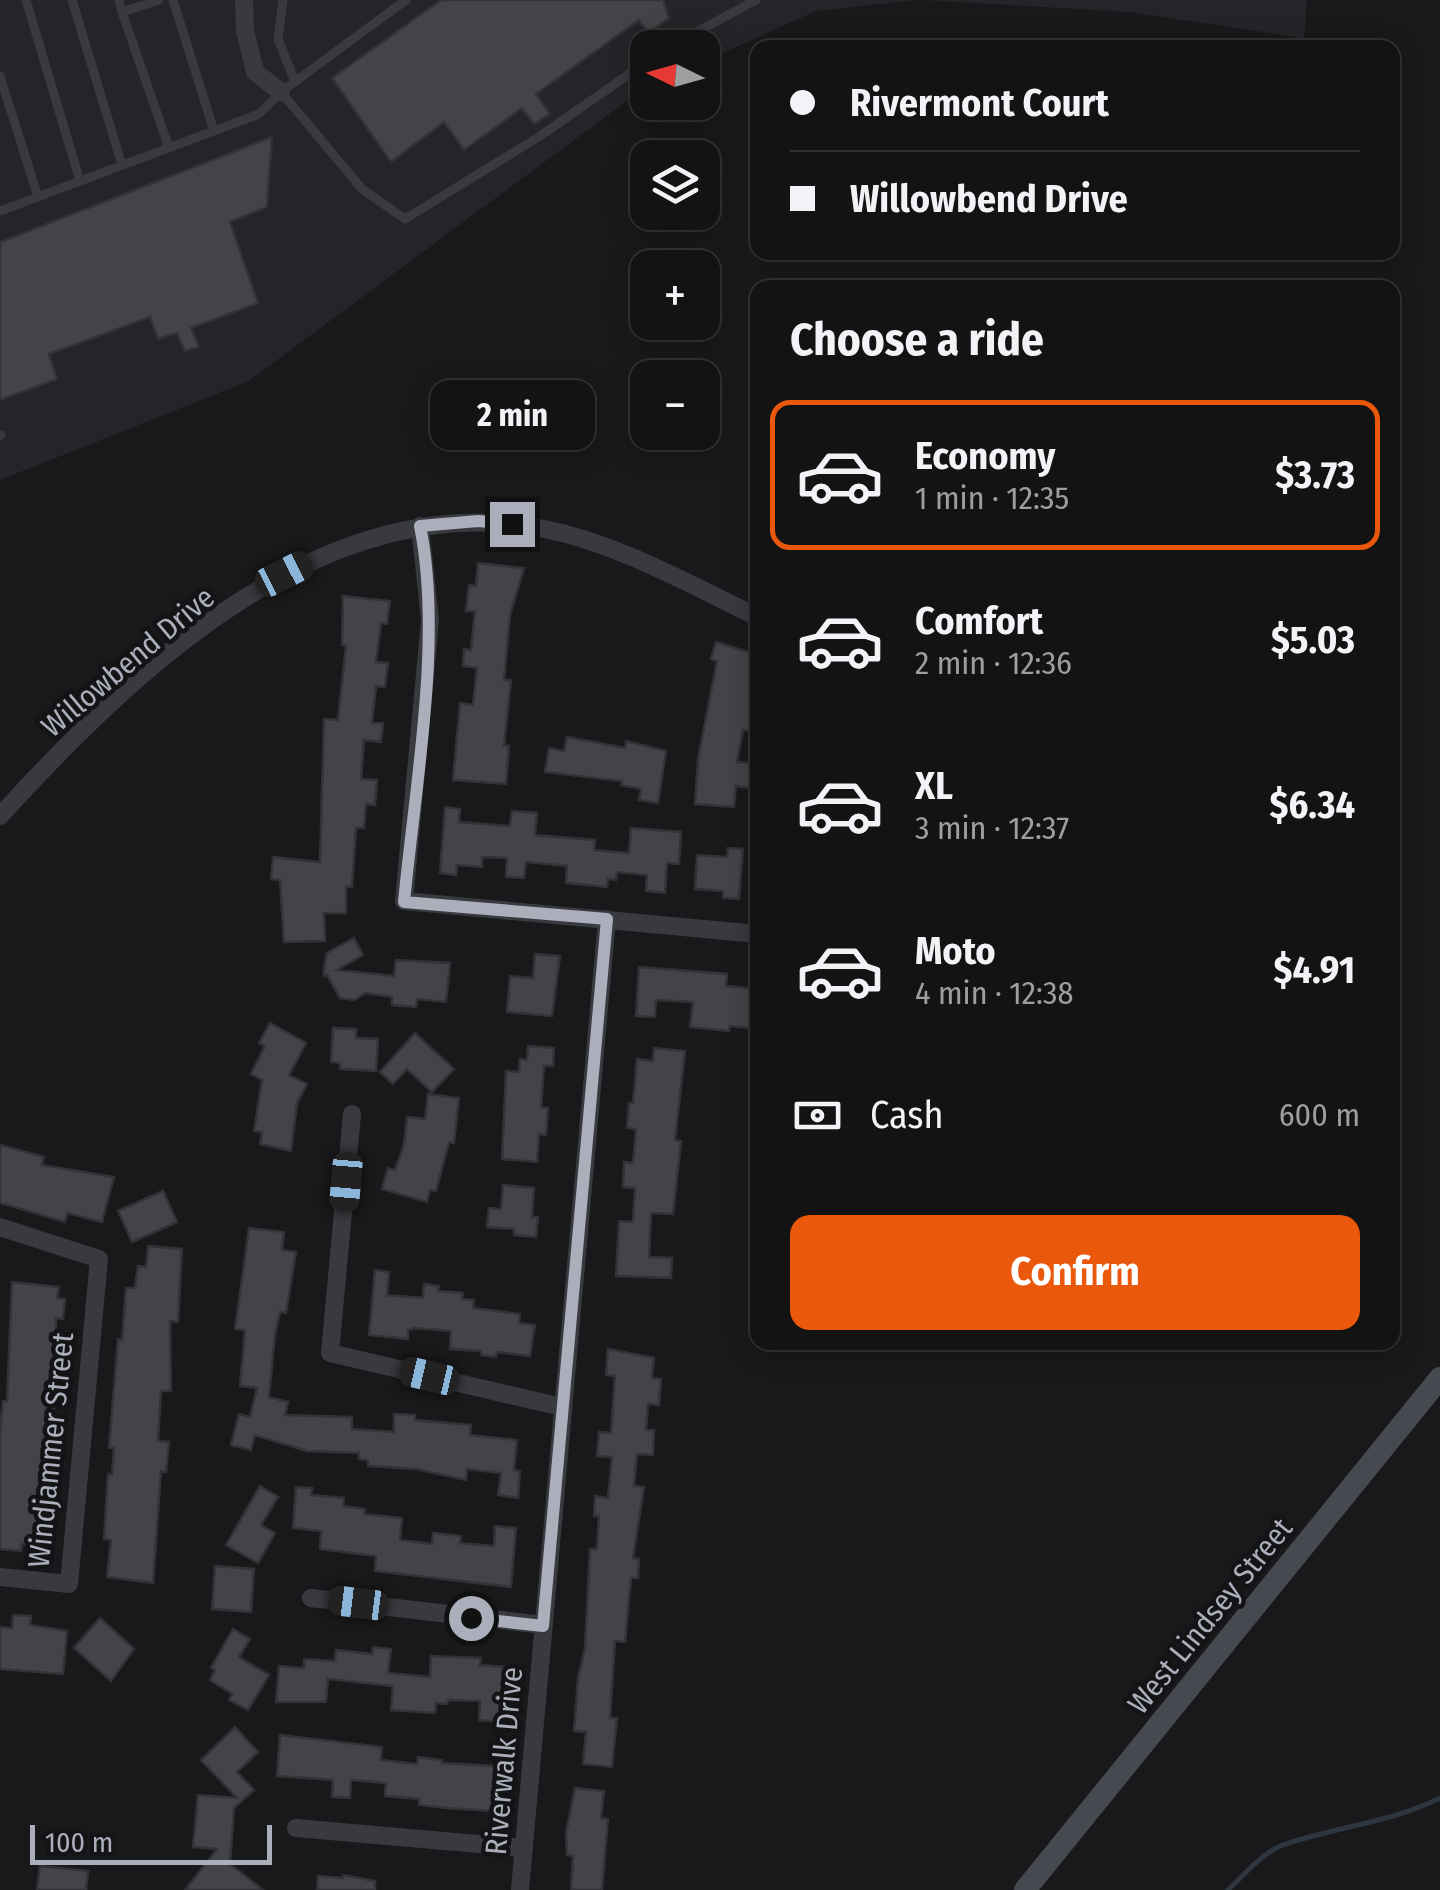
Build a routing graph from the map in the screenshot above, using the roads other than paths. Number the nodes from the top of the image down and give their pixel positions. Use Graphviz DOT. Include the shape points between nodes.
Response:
graph roads {
  1 [pos="26,0"];
  2 [pos="72,0"];
  3 [pos="119,0"];
  4 [pos="159,0"];
  5 [pos="173,0"];
  6 [pos="244,0"];
  7 [pos="283,0"];
  8 [pos="406,0"];
  9 [pos="756,0"];
  10 [pos="122,12"];
  11 [pos="700,30"];
  12 [pos="630,74"];
  13 [pos="0,76"];
  14 [pos="288,87"];
  15 [pos="214,131"];
  16 [pos="168,148"];
  17 [pos="122,166"];
  18 [pos="80,181"];
  19 [pos="38,197"];
  20 [pos="0,211"];
  21 [pos="420,526"];
  22 [pos="750,613"];
  23 [pos="0,816"];
  24 [pos="607,919"];
  25 [pos="750,933"];
  26 [pos="352,1114"];
  27 [pos="0,1228"];
  28 [pos="1440,1378"];
  29 [pos="562,1407"];
  30 [pos="0,1578"];
  31 [pos="311,1598"];
  32 [pos="543,1626"];
  33 [pos="296,1828"];
  34 [pos="524,1848"];
  35 [pos="520,1890"];
  36 [pos="1025,1890"];
  1 -- 18 [label="lane"];
  2 -- 17 [label="lane"];
  3 -- 10 [label="lane"];
  4 -- 10 [label="lane"];
  5 -- 15 [label="lane"];
  6 -- 14 [label="street" via="254,72"];
  7 -- 14 [label="lane" via="278,39"];
  8 -- 14 [label="lane"];
  9 -- 11 [label="lane"];
  10 -- 16 [label="lane"];
  12 -- 14 [label="lane" via="404,219 362,189"];
  13 -- 19 [label="lane"];
  14 -- 15 [label="lane" via="259,114"];
  15 -- 16 [label="lane"];
  16 -- 17 [label="lane"];
  17 -- 18 [label="lane"];
  18 -- 19 [label="lane"];
  19 -- 20 [label="lane"];
  21 -- 22 [label="street, Willowbend Drive" via="478,521 579,538"];
  21 -- 23 [label="street, Willowbend Drive" via="342,546 247,599 133,685"];
  21 -- 24 [label="street" via="430,620 404,902"];
  24 -- 25 [label="street"];
  24 -- 29 [label="street, Riverwalk Drive"];
  26 -- 29 [label="street" via="330,1353"];
  27 -- 30 [label="street, Windjammer Street" via="98,1260 69,1584"];
  28 -- 36 [label="main road, West Lindsey Street"];
  29 -- 32 [label="street, Riverwalk Drive"];
  31 -- 32 [label="street"];
  32 -- 34 [label="street, Riverwalk Drive"];
  33 -- 34 [label="street"];
  34 -- 35 [label="street, Riverwalk Drive"];
}
